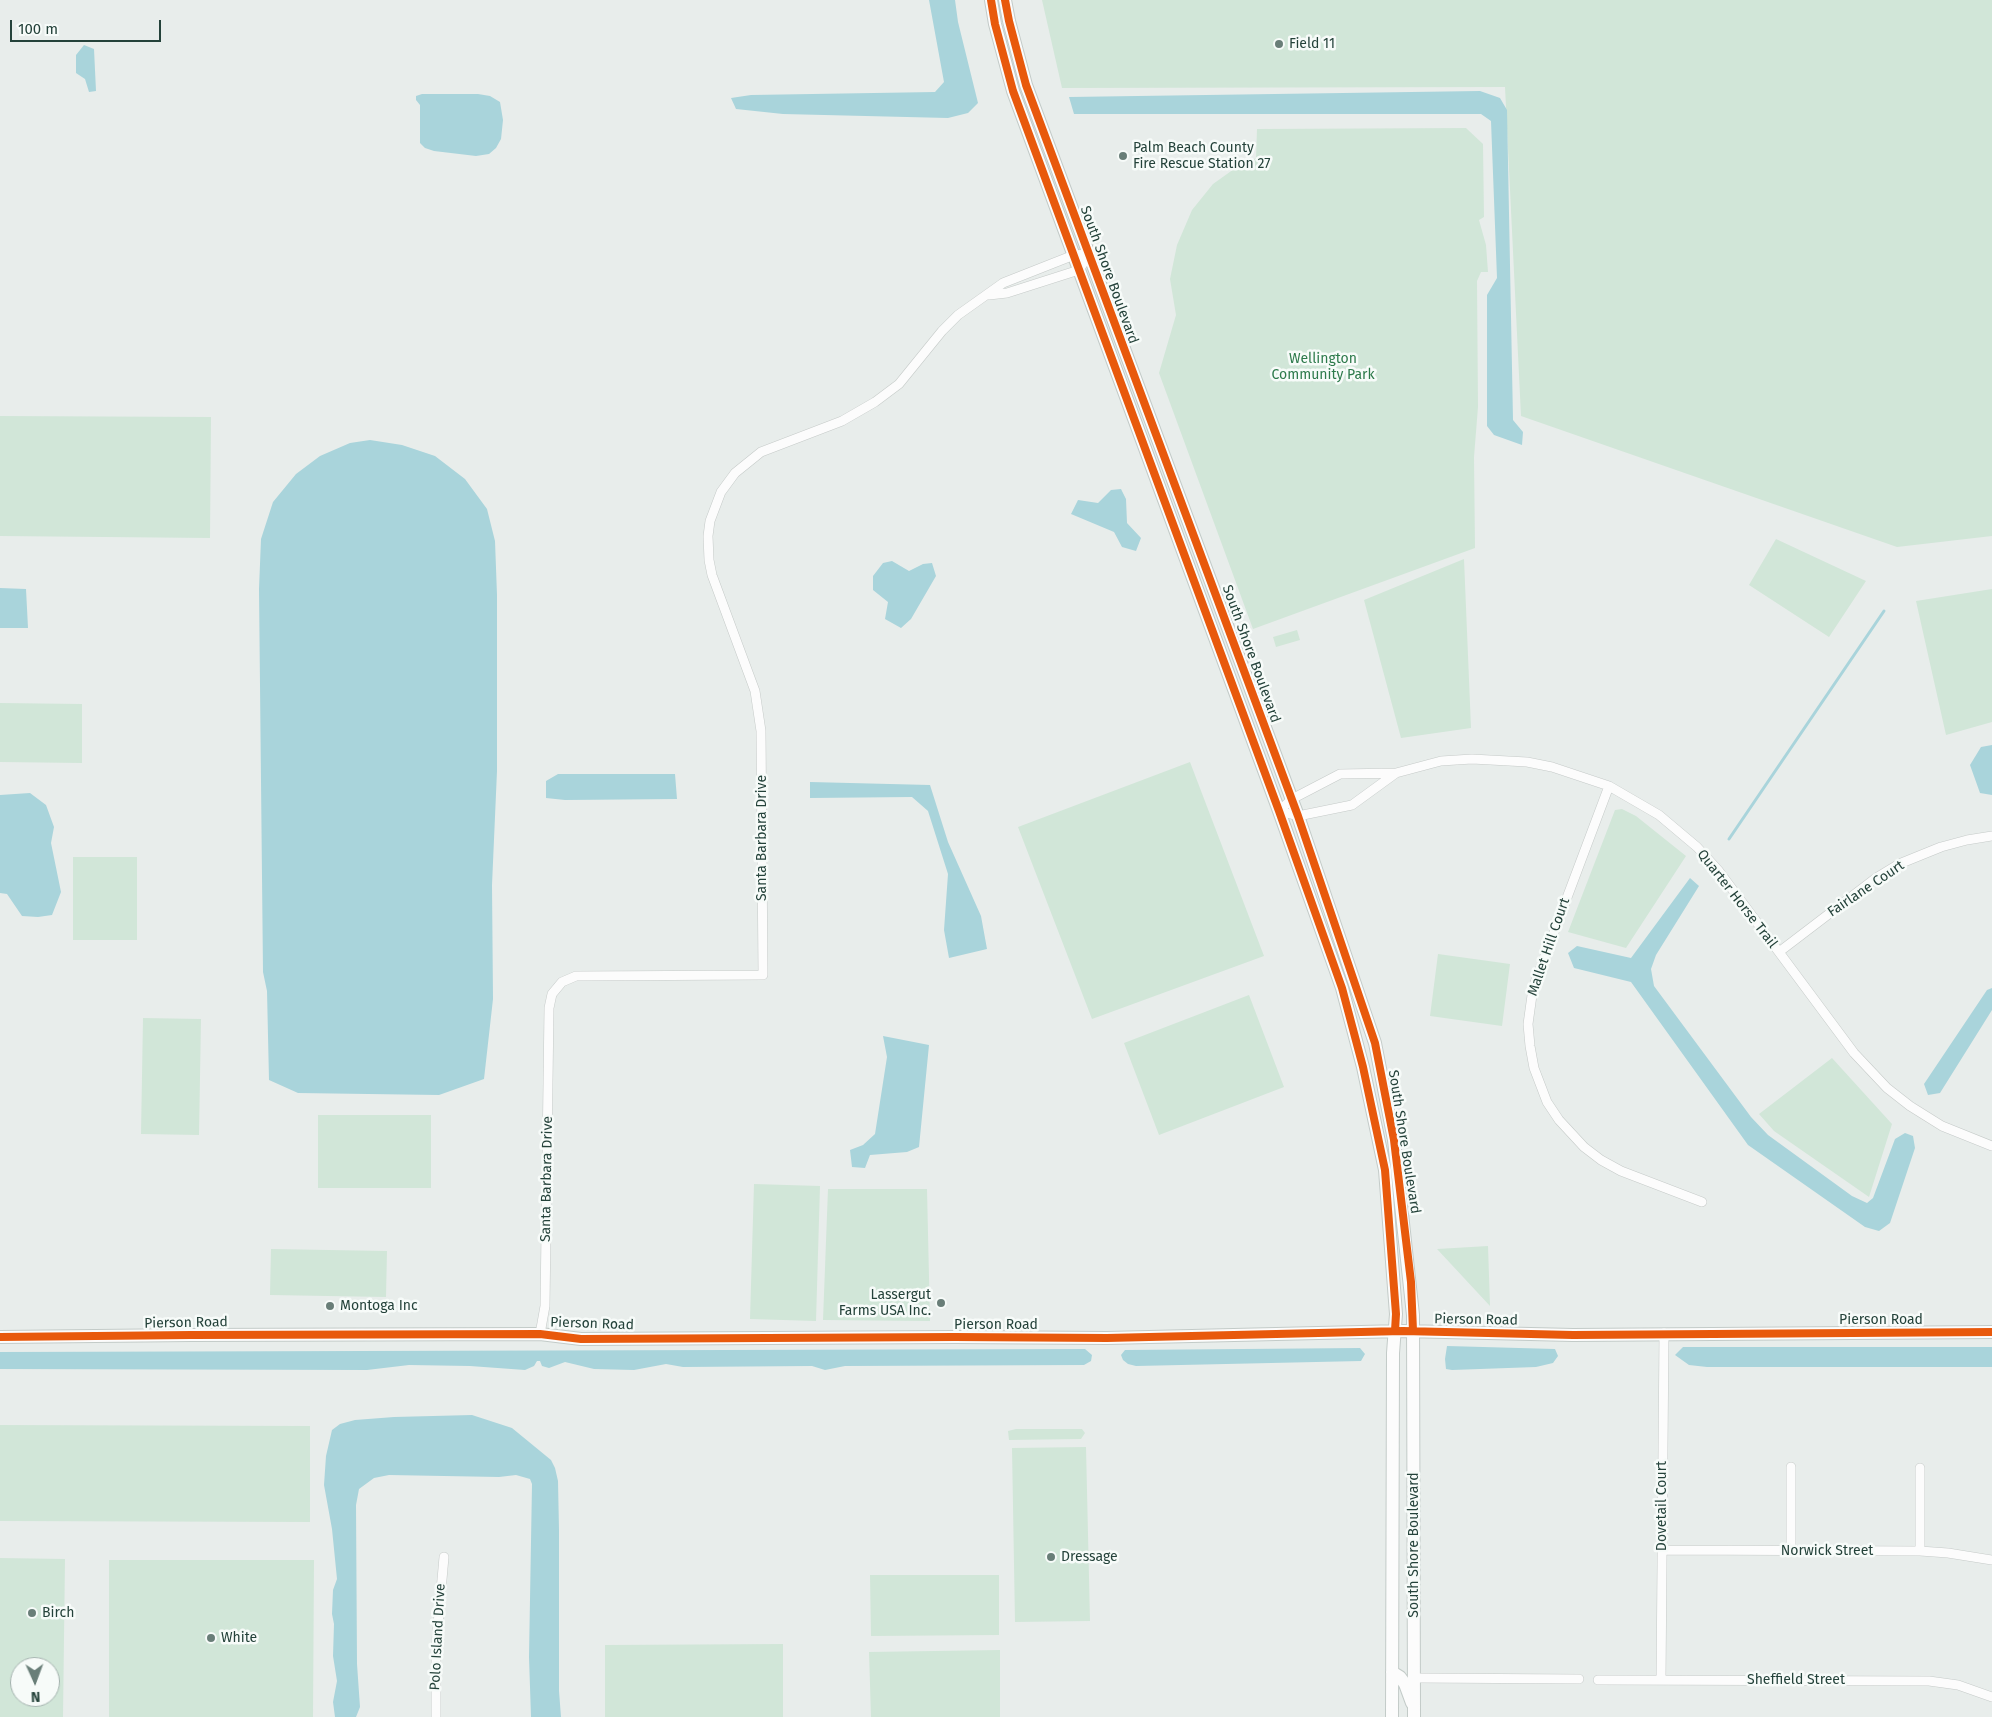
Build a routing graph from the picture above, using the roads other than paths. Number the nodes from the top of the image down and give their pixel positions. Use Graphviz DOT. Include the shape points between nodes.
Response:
graph roads {
  1 [pos="991,0"];
  2 [pos="1005,0"];
  3 [pos="1090,254"];
  4 [pos="1074,255"];
  5 [pos="1079,270"];
  6 [pos="988,295"];
  7 [pos="1396,773"];
  8 [pos="1609,786"];
  9 [pos="1292,800"];
  10 [pos="1279,811"];
  11 [pos="1298,816"];
  12 [pos="1992,836"];
  13 [pos="1779,952"];
  14 [pos="1992,1146"];
  15 [pos="1702,1202"];
  16 [pos="1413,1331"];
  17 [pos="1395,1332"];
  18 [pos="1992,1332"];
  19 [pos="1664,1333"];
  20 [pos="540,1334"];
  21 [pos="0,1338"];
  22 [pos="1791,1467"];
  23 [pos="1920,1468"];
  24 [pos="1662,1550"];
  25 [pos="1791,1551"];
  26 [pos="1920,1551"];
  27 [pos="444,1557"];
  28 [pos="1992,1560"];
  29 [pos="1392,1647"];
  30 [pos="1392,1672"];
  31 [pos="1415,1678"];
  32 [pos="1579,1679"];
  33 [pos="1598,1680"];
  34 [pos="1661,1680"];
  35 [pos="1992,1697"];
  36 [pos="1414,1713"];
  37 [pos="436,1717"];
  38 [pos="1392,1717"];
  1 -- 4 [label="street, South Shore Boulevard" via="1013,91"];
  2 -- 3 [label="street, South Shore Boulevard" via="1026,85"];
  3 -- 4 [label="street, Santa Barbara Drive"];
  3 -- 5 [label="street"];
  3 -- 9 [label="street, South Shore Boulevard"];
  4 -- 5 [label="street, South Shore Boulevard"];
  4 -- 6 [label="street, Santa Barbara Drive" via="1002,283"];
  5 -- 6 [label="street, Santa Barbara Drive" via="1007,293"];
  5 -- 10 [label="street, South Shore Boulevard"];
  6 -- 20 [label="street, Santa Barbara Drive" via="953,321 898,384 881,398 842,421 761,452 735,473 714,506 708,536 712,575 755,691 761,731 763,975 576,976 562,982 552,994 549,1008 545,1306"];
  7 -- 8 [label="street, Quarter Horse Trail" via="1441,761 1492,759 1552,767"];
  7 -- 9 [label="street, Quarter Horse Trail" via="1340,774"];
  7 -- 11 [label="street, Quarter Horse Trail" via="1352,805"];
  8 -- 13 [label="street, Quarter Horse Trail" via="1659,815 1698,847"];
  8 -- 15 [label="street, Mallet Hill Court" via="1533,988 1528,1024 1534,1068 1555,1114 1584,1147 1620,1171"];
  9 -- 10 [label="street, Quarter Horse Trail"];
  9 -- 11 [label="street, South Shore Boulevard"];
  10 -- 11 [label="street, Quarter Horse Trail"];
  10 -- 17 [label="street, South Shore Boulevard" via="1342,988 1363,1067 1385,1170"];
  11 -- 16 [label="street, South Shore Boulevard" via="1375,1043 1394,1140 1411,1282"];
  12 -- 13 [label="street, Fairlane Court" via="1941,847 1899,864"];
  13 -- 14 [label="street, Quarter Horse Trail" via="1854,1053 1887,1088 1942,1126"];
  16 -- 17 [label="street, Pierson Road"];
  16 -- 19 [label="street, Pierson Road" via="1573,1335"];
  16 -- 31 [label="street, South Shore Boulevard"];
  17 -- 20 [label="street, Pierson Road" via="1107,1338 580,1339"];
  17 -- 29 [label="street, South Shore Boulevard"];
  18 -- 19 [label="street, Pierson Road"];
  19 -- 24 [label="street, Dovetail Court"];
  20 -- 21 [label="street, Pierson Road"];
  22 -- 25 [label="street"];
  23 -- 26 [label="street"];
  24 -- 25 [label="street, Norwick Street"];
  24 -- 34 [label="street, Dovetail Court"];
  25 -- 26 [label="street, Norwick Street"];
  26 -- 28 [label="street, Norwick Street"];
  27 -- 37 [label="street, Polo Island Drive" via="436,1647"];
  29 -- 30 [label="street, South Shore Boulevard"];
  29 -- 31 [label="street" via="1406,1673"];
  30 -- 36 [label="street" via="1405,1684"];
  30 -- 38 [label="street, South Shore Boulevard"];
  31 -- 32 [label="street"];
  31 -- 36 [label="street, South Shore Boulevard"];
  33 -- 34 [label="street, Sheffield Street"];
  34 -- 35 [label="street, Sheffield Street" via="1929,1681 1958,1685"];
}
